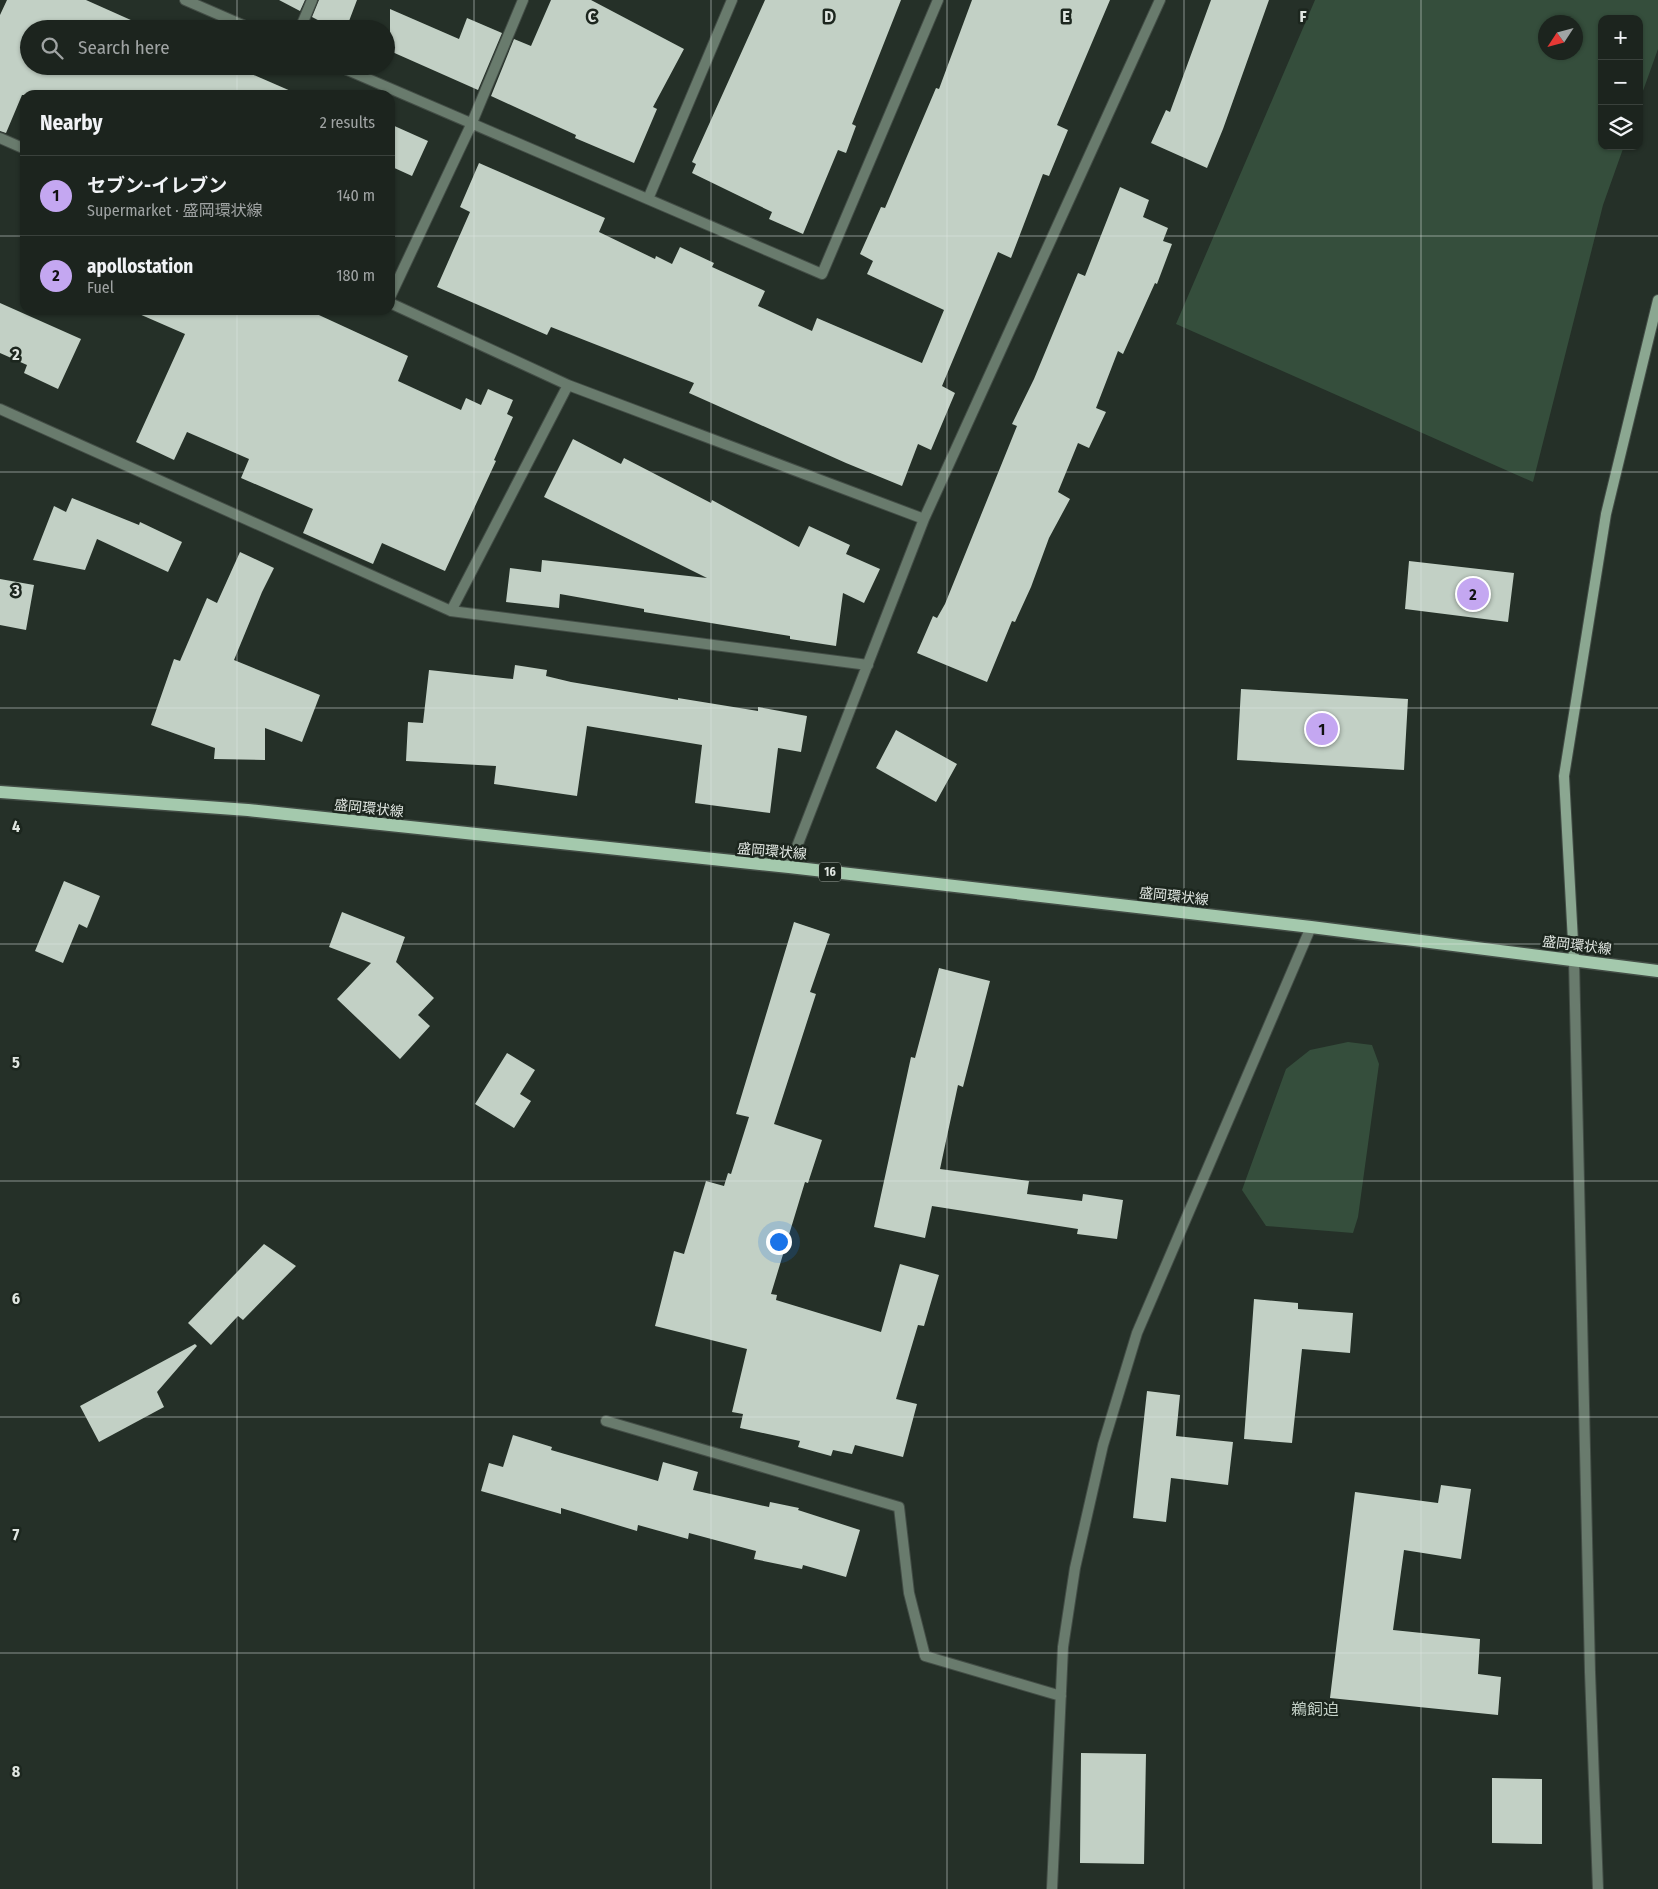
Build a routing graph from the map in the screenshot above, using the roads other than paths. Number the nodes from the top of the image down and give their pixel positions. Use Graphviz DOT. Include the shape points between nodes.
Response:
graph roads {
  1 [pos="185,0"];
  2 [pos="312,0"];
  3 [pos="523,0"];
  4 [pos="732,0"];
  5 [pos="938,0"];
  6 [pos="1160,0"];
  7 [pos="231,20"];
  8 [pos="304,20"];
  9 [pos="358,75"];
  10 [pos="392,90"];
  11 [pos="395,91"];
  12 [pos="471,125"];
  13 [pos="0,138"];
  14 [pos="20,147"];
  15 [pos="648,199"];
  16 [pos="395,286"];
  17 [pos="1658,300"];
  18 [pos="395,305"];
  19 [pos="568,385"];
  20 [pos="0,409"];
  21 [pos="924,519"];
  22 [pos="451,611"];
  23 [pos="868,665"];
  24 [pos="0,792"];
  25 [pos="789,867"];
  26 [pos="1311,927"];
  27 [pos="1574,960"];
  28 [pos="1658,971"];
  29 [pos="606,1421"];
  30 [pos="1061,1696"];
  31 [pos="1052,1889"];
  32 [pos="1598,1889"];
  1 -- 7 [label="street"];
  2 -- 8 [label="street"];
  3 -- 12 [label="street"];
  4 -- 15 [label="street"];
  5 -- 15 [label="street" via="822,274"];
  6 -- 21 [label="street"];
  9 -- 10 [label="street"];
  11 -- 12 [label="street"];
  12 -- 15 [label="street"];
  12 -- 16 [label="street"];
  13 -- 14 [label="street"];
  17 -- 27 [label="street" via="1606,514 1564,776"];
  18 -- 19 [label="street"];
  19 -- 21 [label="street"];
  19 -- 22 [label="street"];
  20 -- 22 [label="street"];
  21 -- 23 [label="street"];
  22 -- 23 [label="street"];
  23 -- 25 [label="street"];
  24 -- 25 [label="main road, 盛岡環状線 / 16" via="248,810"];
  25 -- 26 [label="main road, 盛岡環状線 / 16"];
  26 -- 27 [label="main road, 盛岡環状線 / 16"];
  26 -- 30 [label="street" via="1138,1333 1103,1445 1075,1568 1063,1647"];
  27 -- 28 [label="main road, 盛岡環状線 / 16"];
  27 -- 32 [label="street"];
  29 -- 30 [label="street" via="899,1507 909,1593 925,1656"];
  30 -- 31 [label="street"];
}
